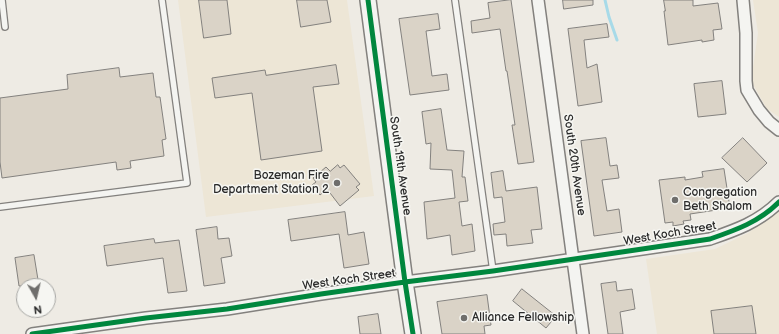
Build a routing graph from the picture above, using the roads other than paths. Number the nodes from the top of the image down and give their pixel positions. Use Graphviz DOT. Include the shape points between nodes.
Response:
graph roads {
  1 [pos="2,0"];
  2 [pos="162,0"];
  3 [pos="368,0"];
  4 [pos="455,0"];
  5 [pos="538,0"];
  6 [pos="743,0"];
  7 [pos="5,27"];
  8 [pos="779,130"];
  9 [pos="779,202"];
  10 [pos="0,207"];
  11 [pos="573,260"];
  12 [pos="493,271"];
  13 [pos="405,282"];
  14 [pos="32,334"];
  15 [pos="413,334"];
  16 [pos="583,334"];
  1 -- 7 [label="lane"];
  2 -- 10 [label="lane" via="187,183"];
  3 -- 13 [label="main road, South 19th Avenue"];
  4 -- 12 [label="lane"];
  5 -- 11 [label="street, South 20th Avenue"];
  6 -- 8 [label="street" via="747,90 759,110"];
  9 -- 11 [label="street, West Koch Street" via="752,223 710,239"];
  11 -- 12 [label="street, West Koch Street"];
  11 -- 16 [label="street, South 20th Avenue"];
  12 -- 13 [label="street, West Koch Street"];
  13 -- 14 [label="street, West Koch Street" via="227,309"];
  13 -- 15 [label="main road, South 19th Avenue"];
}
